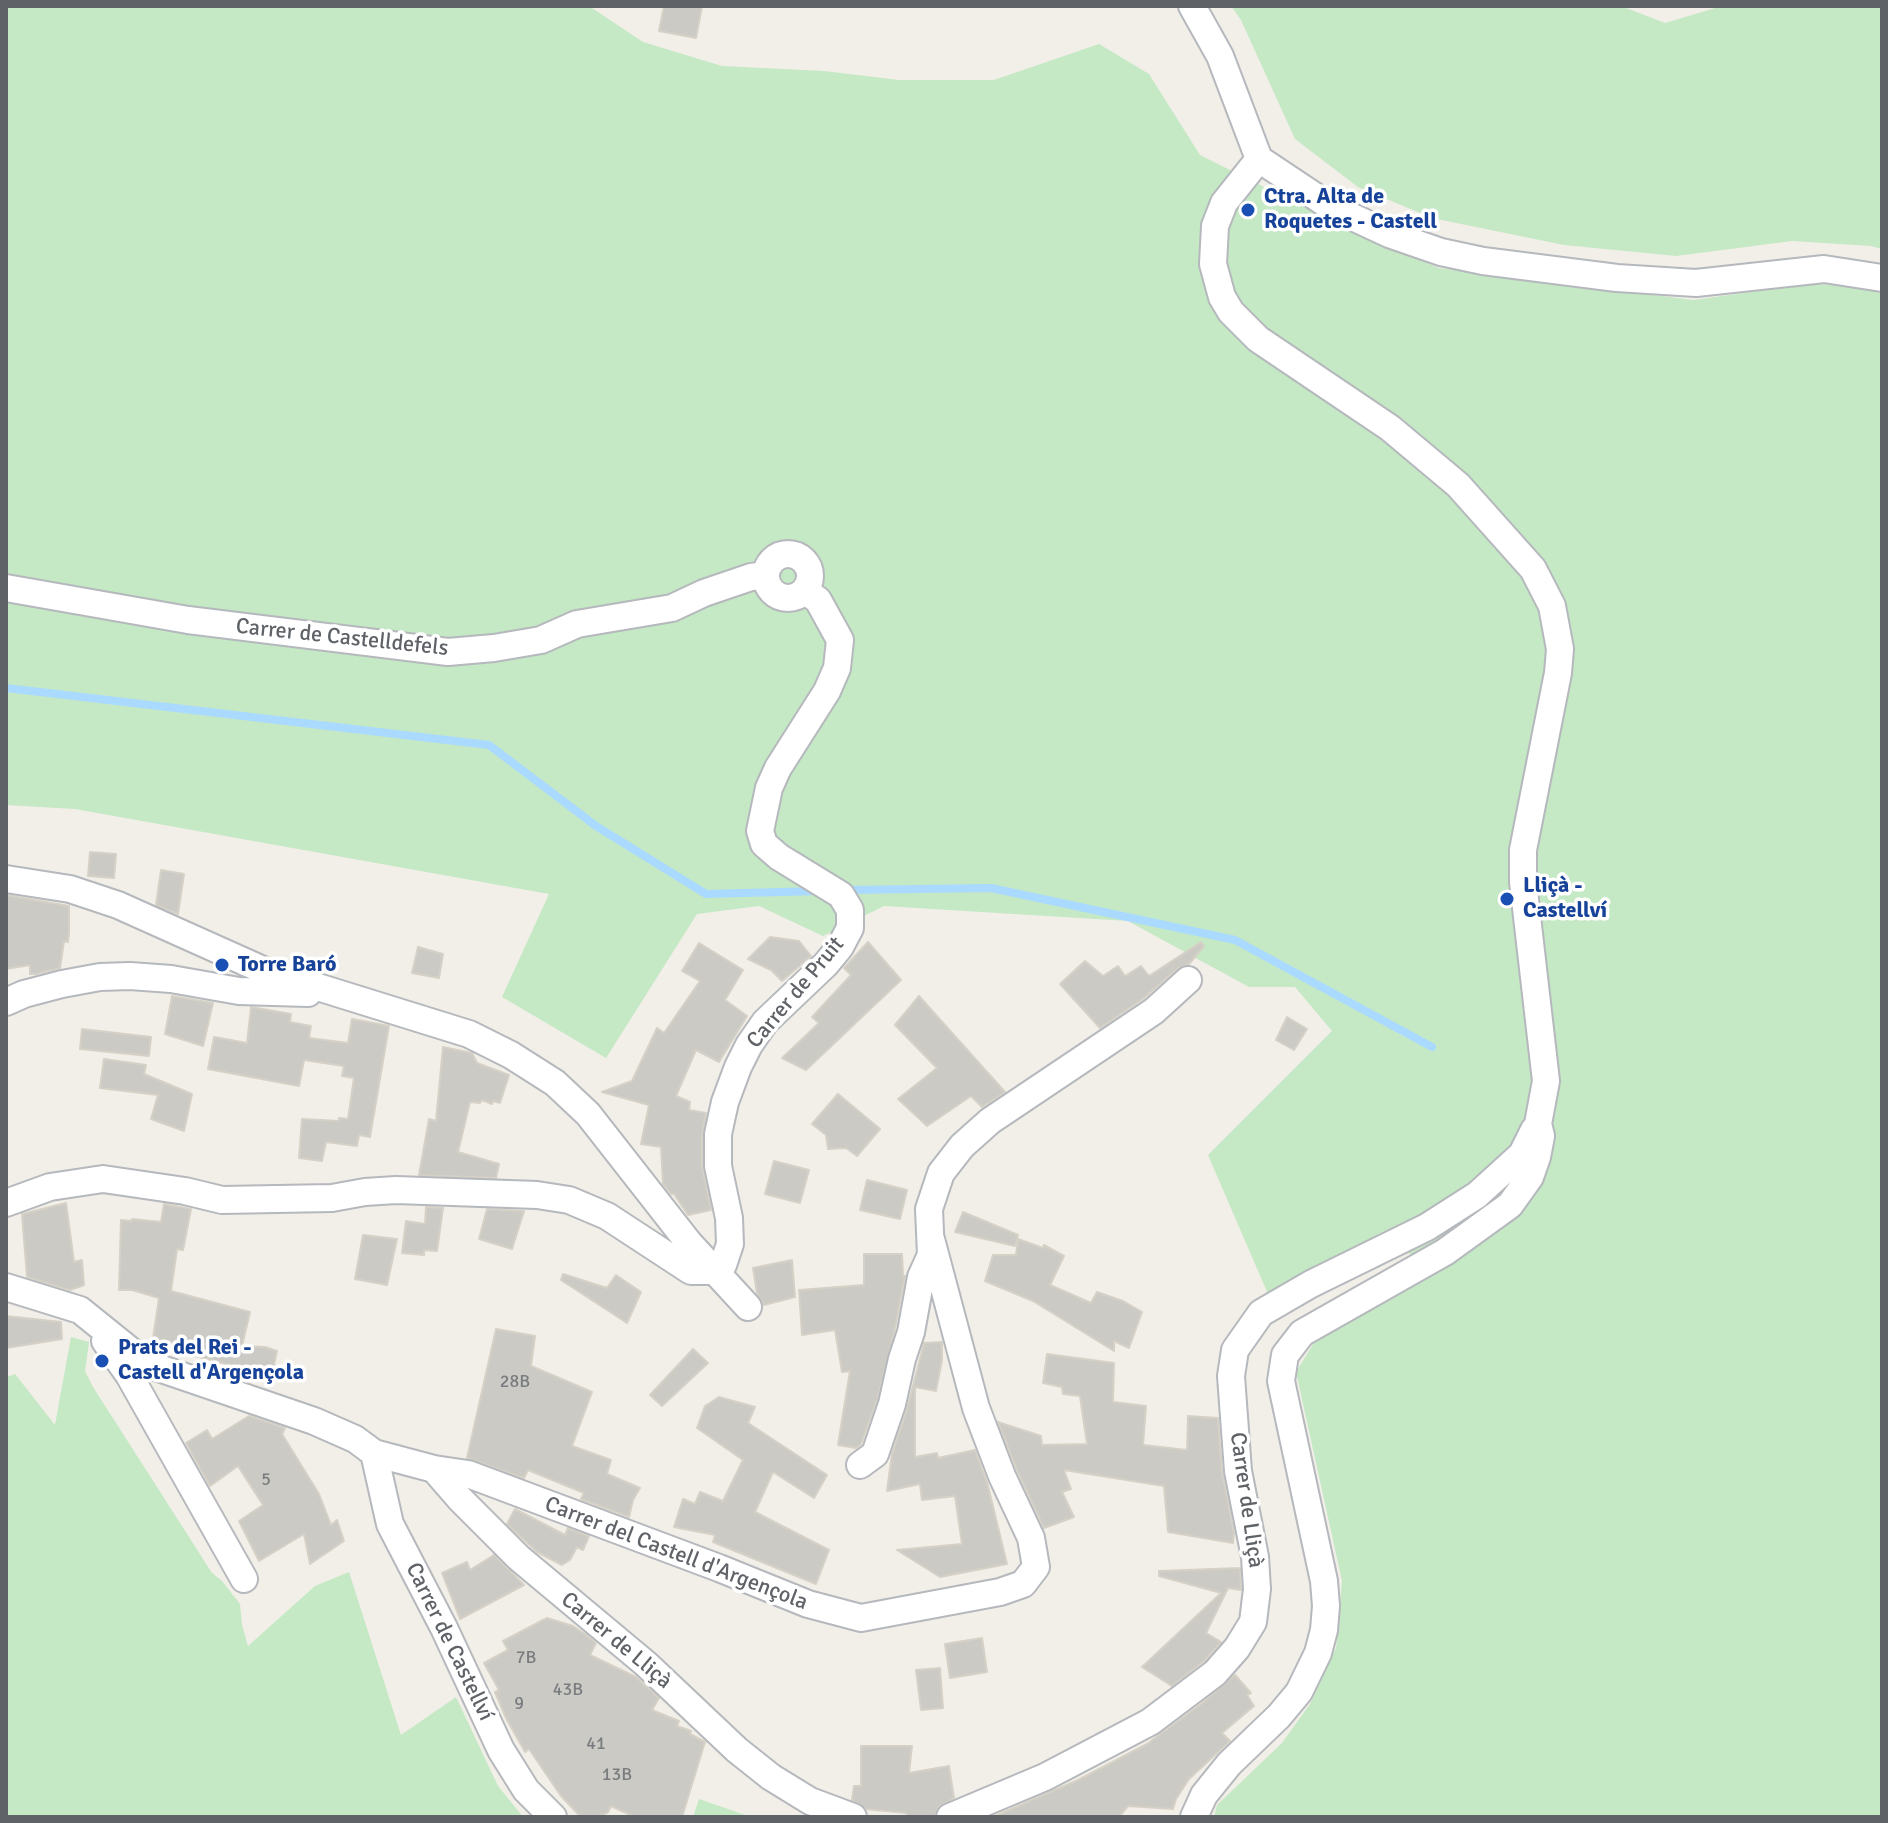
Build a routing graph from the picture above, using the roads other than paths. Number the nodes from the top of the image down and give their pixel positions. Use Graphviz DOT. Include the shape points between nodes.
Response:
graph roads {
  1 [pos="1192,6"];
  2 [pos="1259,159"];
  3 [pos="1882,278"];
  4 [pos="6,588"];
  5 [pos="805,591"];
  6 [pos="6,879"];
  7 [pos="1188,980"];
  8 [pos="332,993"];
  9 [pos="6,1002"];
  10 [pos="1538,1124"];
  11 [pos="6,1203"];
  12 [pos="931,1239"];
  13 [pos="716,1271"];
  14 [pos="6,1287"];
  15 [pos="748,1307"];
  16 [pos="80,1310"];
  17 [pos="374,1453"];
  18 [pos="860,1465"];
  19 [pos="434,1469"];
  20 [pos="244,1579"];
  21 [pos="553,1817"];
  22 [pos="853,1817"];
  23 [pos="950,1817"];
  24 [pos="1194,1817"];
  1 -- 2 [label="street" via="1220,56"];
  2 -- 3 [label="street" via="1331,207 1389,234 1455,255 1666,282 1824,269"];
  2 -- 10 [label="street" via="1224,203 1215,226 1213,264 1231,312 1258,339 1390,428 1458,485 1533,569 1552,606 1560,649 1558,673 1523,850 1530,952 1546,1061"];
  4 -- 5 [label="street, Carrer de Castelldefels" via="188,620 448,652 541,640 577,624 672,608 766,575 769,588 780,597 794,598"];
  5 -- 13 [label="street, Carrer de Pruit" via="818,600 840,640 837,668 778,768 760,831 764,844 779,857 841,895 850,910 850,928 826,964 765,1022 738,1067 718,1134 730,1244"];
  6 -- 8 [label="street" via="70,889 118,905 263,970"];
  7 -- 12 [label="street" via="1154,1011 990,1121 962,1146 931,1197"];
  8 -- 9 [label="street" via="239,991 130,976 62,984"];
  8 -- 13 [label="street" via="469,1034 555,1083 588,1114"];
  10 -- 23 [label="street, Carrer de Lliçà" via="1522,1154 1477,1195 1427,1227 1261,1313 1235,1350 1231,1376 1238,1471 1257,1589 1253,1622 1237,1648 1215,1673 1150,1722 1045,1777"];
  10 -- 24 [label="street" via="1537,1157 1510,1205 1445,1252 1302,1333 1285,1355 1281,1381 1324,1581 1324,1630 1299,1692 1229,1764"];
  11 -- 13 [label="street" via="50,1187 103,1179 222,1200 332,1198 396,1190 537,1195 569,1200 607,1216 691,1271"];
  12 -- 18 [label="street" via="892,1404 875,1454"];
  12 -- 19 [label="street, Carrer del Castell d'Argençola" via="976,1408 1031,1538 1036,1567 1023,1584 861,1618 808,1604 468,1474"];
  13 -- 15 [label="street"];
  14 -- 16 [label="street, Carrer del Castell d'Argençola"];
  16 -- 17 [label="street, Carrer del Castell d'Argençola" via="147,1364 314,1421"];
  16 -- 20 [label="street" via="129,1375"];
  17 -- 19 [label="street, Carrer del Castell d'Argençola"];
  17 -- 21 [label="street, Carrer de Castellví" via="390,1524 501,1750 526,1790"];
  19 -- 22 [label="street, Carrer de Lliçà" via="519,1558 637,1656 737,1750 810,1801"];
}
